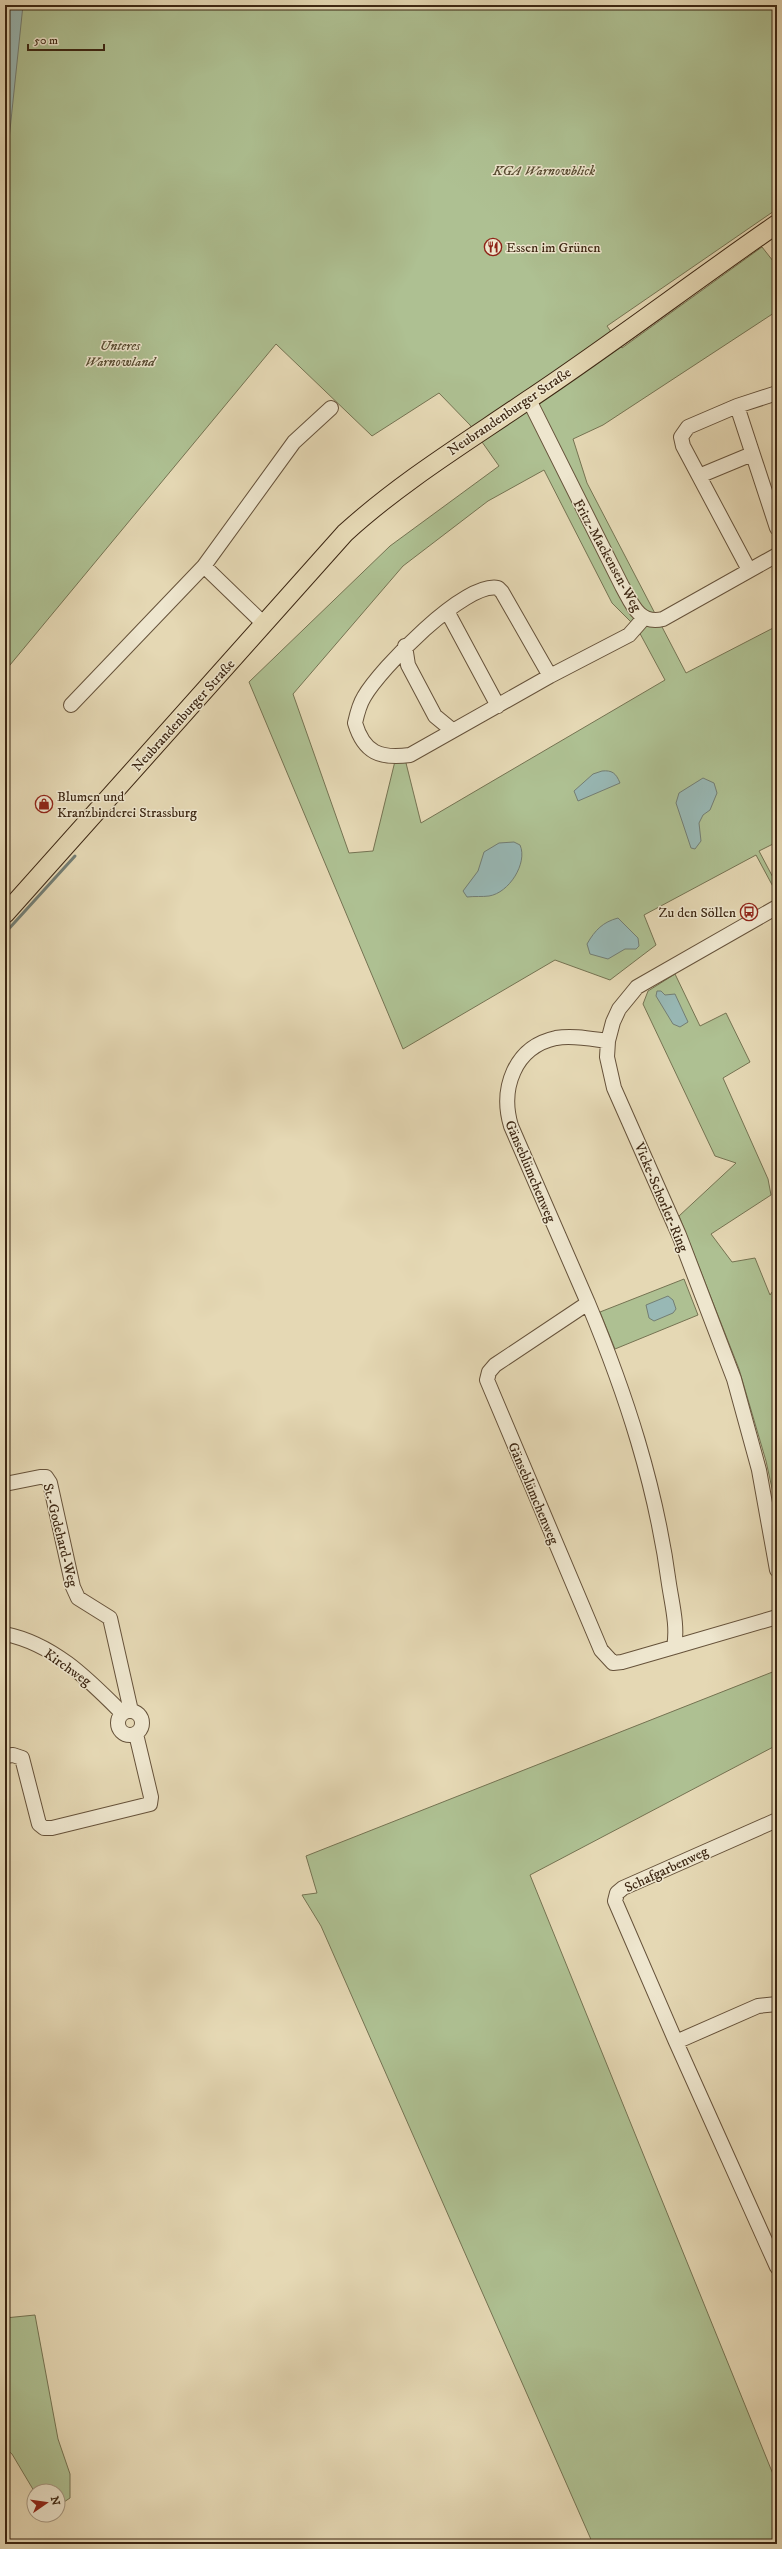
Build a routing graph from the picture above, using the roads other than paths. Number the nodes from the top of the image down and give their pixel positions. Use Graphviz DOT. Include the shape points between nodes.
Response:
graph roads {
  1 [pos="777,224"];
  2 [pos="777,393"];
  3 [pos="529,400"];
  4 [pos="737,406"];
  5 [pos="331,408"];
  6 [pos="752,454"];
  7 [pos="699,476"];
  8 [pos="777,528"];
  9 [pos="777,555"];
  10 [pos="204,566"];
  11 [pos="749,570"];
  12 [pos="447,611"];
  13 [pos="644,618"];
  14 [pos="264,624"];
  15 [pos="405,646"];
  16 [pos="550,676"];
  17 [pos="71,705"];
  18 [pos="498,706"];
  19 [pos="452,730"];
  20 [pos="777,907"];
  21 [pos="5,914"];
  22 [pos="608,1041"];
  23 [pos="588,1303"];
  24 [pos="5,1484"];
  25 [pos="777,1570"];
  26 [pos="777,1617"];
  27 [pos="5,1634"];
  28 [pos="674,1647"];
  29 [pos="126,1712"];
  30 [pos="136,1734"];
  31 [pos="5,1756"];
  32 [pos="777,1820"];
  33 [pos="777,2004"];
  34 [pos="676,2042"];
  35 [pos="777,2267"];
  1 -- 3 [label="main road, Neubrandenburger Straße"];
  2 -- 4 [label="street"];
  3 -- 13 [label="street, Fritz-Mackensen-Weg" via="622,586"];
  3 -- 14 [label="main road, Neubrandenburger Straße" via="427,467 378,503 345,533"];
  4 -- 6 [label="street"];
  4 -- 7 [label="street" via="688,427 681,437"];
  5 -- 10 [label="street" via="294,442"];
  6 -- 7 [label="street"];
  6 -- 8 [label="street"];
  7 -- 11 [label="street"];
  9 -- 11 [label="street, Fritz-Mackensen-Weg"];
  10 -- 14 [label="street"];
  10 -- 17 [label="street"];
  11 -- 13 [label="street, Fritz-Mackensen-Weg" via="663,619 653,621"];
  12 -- 15 [label="street"];
  12 -- 16 [label="street" via="484,587 498,588"];
  12 -- 18 [label="street"];
  13 -- 16 [label="street" via="628,635"];
  14 -- 21 [label="main road, Neubrandenburger Straße"];
  15 -- 19 [label="street" via="408,665 435,716"];
  15 -- 19 [label="street" via="364,697 356,723 359,734 372,750 381,755 396,756 410,755"];
  16 -- 18 [label="street"];
  18 -- 19 [label="street"];
  20 -- 22 [label="street, Vicke-Schorler-Ring" via="636,987 619,1009"];
  22 -- 23 [label="street, Gänseblümchenweg" via="568,1037 556,1038 537,1045 515,1068 506,1096 511,1126"];
  22 -- 25 [label="street, Vicke-Schorler-Ring" via="609,1070 614,1088 679,1235 734,1379 759,1470"];
  23 -- 28 [label="street, Gänseblümchenweg" via="624,1394 645,1464 668,1572"];
  23 -- 28 [label="street, Gänseblümchenweg" via="495,1365 489,1372 489,1387 607,1659 613,1663 622,1662"];
  24 -- 29 [label="street, St.-Godehard-Weg" via="40,1477 46,1477 50,1483 73,1587 78,1598 110,1618"];
  26 -- 28 [label="street, Gänseblümchenweg"];
  27 -- 29 [label="street, Kirchweg" via="57,1655"];
  29 -- 30 [label="street" via="139,1715 141,1728"];
  29 -- 30 [label="street" via="117,1721 119,1730 126,1735"];
  30 -- 31 [label="street" via="151,1797 150,1804 52,1828 44,1828 38,1824 22,1758"];
  32 -- 34 [label="street, Schafgarbenweg" via="623,1888 617,1893 616,1908"];
  33 -- 34 [label="street" via="758,2006"];
  34 -- 35 [label="street, Schafgarbenweg"];
}
